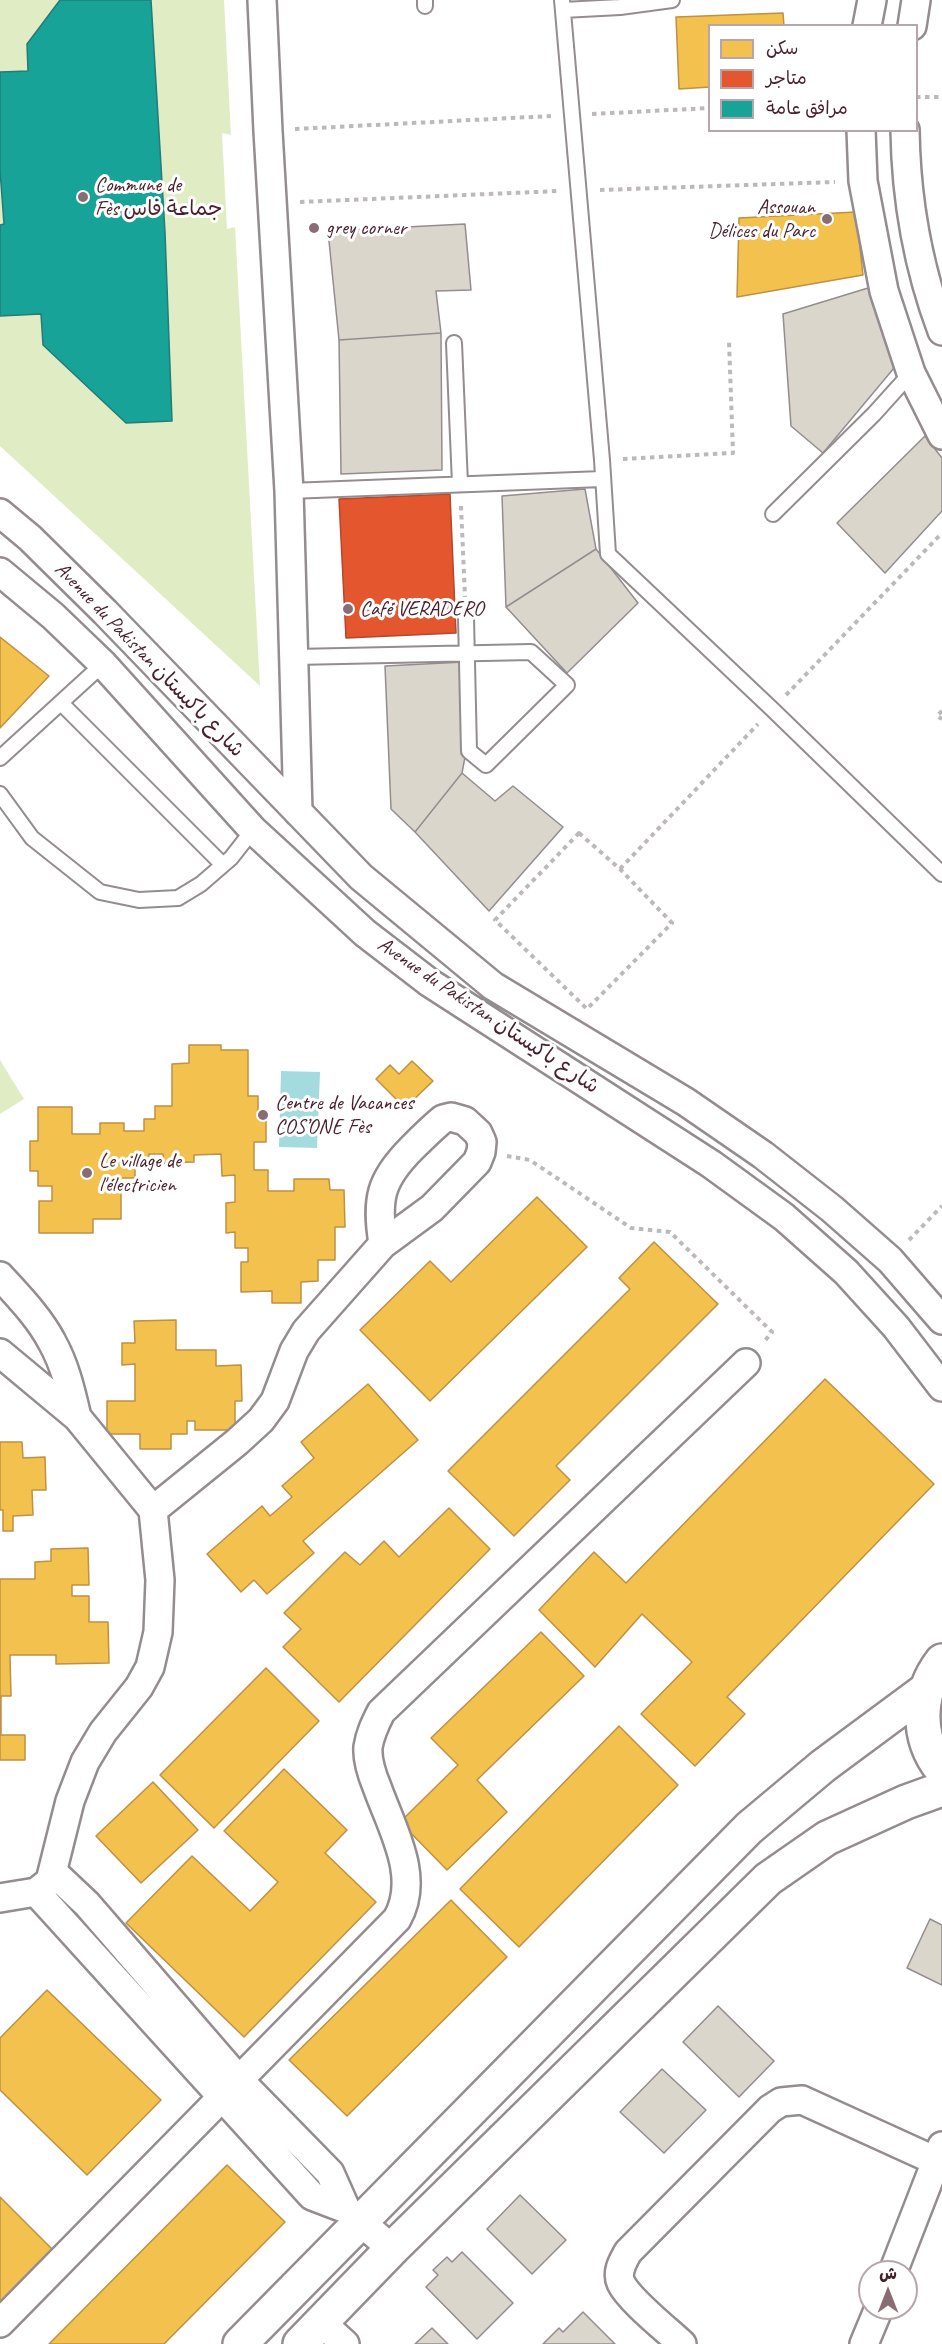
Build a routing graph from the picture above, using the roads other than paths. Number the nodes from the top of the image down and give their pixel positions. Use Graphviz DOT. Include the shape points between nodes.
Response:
graph roads {
  1 [pos="262,0"];
  2 [pos="672,0"];
  3 [pos="872,0"];
  4 [pos="916,0"];
  5 [pos="562,5"];
  6 [pos="867,24"];
  7 [pos="912,24"];
  8 [pos="861,132"];
  9 [pos="905,132"];
  10 [pos="942,331"];
  11 [pos="454,343"];
  12 [pos="911,373"];
  13 [pos="942,435"];
  14 [pos="602,479"];
  15 [pos="460,484"];
  16 [pos="289,491"];
  17 [pos="0,513"];
  18 [pos="773,514"];
  19 [pos="0,572"];
  20 [pos="466,618"];
  21 [pos="468,653"];
  22 [pos="295,657"];
  23 [pos="103,664"];
  24 [pos="61,703"];
  25 [pos="0,758"];
  26 [pos="0,794"];
  27 [pos="298,812"];
  28 [pos="253,830"];
  29 [pos="223,865"];
  30 [pos="942,874"];
  31 [pos="383,1244"];
  32 [pos="0,1276"];
  33 [pos="942,1320"];
  34 [pos="0,1353"];
  35 [pos="746,1363"];
  36 [pos="942,1388"];
  37 [pos="77,1417"];
  38 [pos="153,1510"];
  39 [pos="934,1675"];
  40 [pos="942,1770"];
  41 [pos="942,1789"];
  42 [pos="53,1872"];
  43 [pos="36,1892"];
  44 [pos="0,1898"];
  45 [pos="231,2090"];
  46 [pos="939,2153"];
  47 [pos="353,2216"];
  48 [pos="392,2249"];
  49 [pos="898,2260"];
  50 [pos="874,2320"];
  51 [pos="0,2323"];
  52 [pos="322,2337"];
  53 [pos="240,2344"];
  54 [pos="682,2344"];
  55 [pos="864,2344"];
  1 -- 16 [label="street"];
  2 -- 5 [label="lane" via="620,7"];
  3 -- 6 [label="street"];
  4 -- 7 [label="street"];
  5 -- 14 [label="lane"];
  8 -- 12 [label="street" via="863,181 884,291"];
  9 -- 10 [label="street" via="914,232"];
  11 -- 15 [label="lane"];
  12 -- 13 [label="street"];
  12 -- 18 [label="lane"];
  14 -- 15 [label="lane"];
  14 -- 30 [label="lane" via="608,554"];
  15 -- 16 [label="lane"];
  16 -- 22 [label="street"];
  17 -- 27 [label="street, Avenue du Pakistan شارع باكيستان" via="105,612"];
  19 -- 23 [label="street, Avenue du Pakistan شارع باكيستان"];
  20 -- 21 [label="lane"];
  21 -- 21 [label="lane" via="531,652 567,685 486,765 469,750"];
  21 -- 22 [label="lane"];
  22 -- 27 [label="street"];
  23 -- 24 [label="lane"];
  23 -- 28 [label="street, Avenue du Pakistan شارع باكيستان"];
  24 -- 25 [label="lane"];
  24 -- 29 [label="lane"];
  26 -- 29 [label="lane" via="32,838 100,892 139,900 178,898"];
  27 -- 33 [label="street, Avenue du Pakistan شارع باكيستان" via="361,877 493,986 686,1102 832,1209 890,1260"];
  28 -- 29 [label="lane"];
  28 -- 36 [label="street, Avenue du Pakistan شارع باكيستان" via="365,933 430,983 711,1164 784,1216 846,1272 896,1327"];
  31 -- 31 [label="street" via="432,1208 477,1162 482,1142 472,1125 451,1117 443,1119 395,1165 385,1183 380,1205"];
  31 -- 38 [label="street" via="306,1331 275,1401 261,1420"];
  32 -- 37 [label="street" via="52,1341 68,1378"];
  34 -- 37 [label="street"];
  35 -- 45 [label="street" via="381,1712 372,1728 368,1748 403,1857 407,1876 405,1906 397,1920"];
  37 -- 38 [label="street"];
  38 -- 42 [label="street" via="160,1580 158,1632 150,1667 86,1762 70,1801"];
  39 -- 40 [label="main road" via="923,1705 923,1729"];
  39 -- 47 [label="main road" via="749,1828"];
  41 -- 48 [label="main road" via="827,1839 768,1878"];
  42 -- 43 [label="street" via="48,1884"];
  42 -- 45 [label="street" via="87,1904"];
  43 -- 44 [label="street"];
  43 -- 45 [label="street"];
  45 -- 47 [label="street" via="330,2173"];
  45 -- 51 [label="street"];
  46 -- 49 [label="street"];
  46 -- 54 [label="street" via="802,2100 789,2099 770,2109 628,2252 621,2264 621,2282 630,2295"];
  47 -- 48 [label="street"];
  47 -- 53 [label="main road"];
  48 -- 52 [label="main road"];
  50 -- 55 [label="street"];
}
